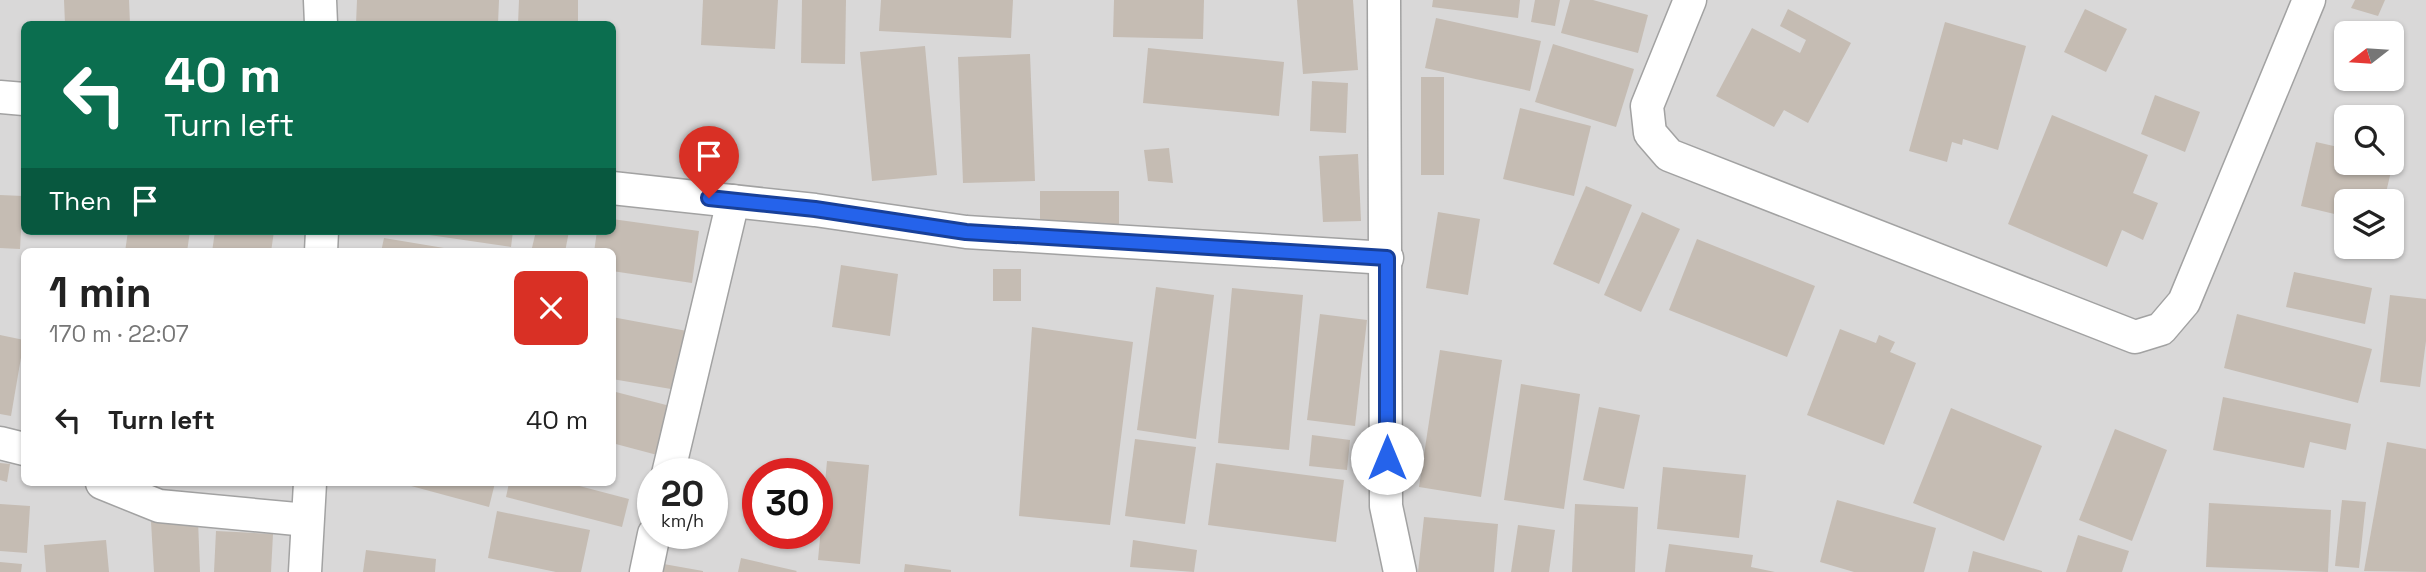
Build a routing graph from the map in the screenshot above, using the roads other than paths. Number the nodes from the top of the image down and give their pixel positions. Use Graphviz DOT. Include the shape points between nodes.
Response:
graph roads {
  1 [pos="320,0"];
  2 [pos="1384,0"];
  3 [pos="1690,0"];
  4 [pos="2309,0"];
  5 [pos="321,21"];
  6 [pos="0,97"];
  7 [pos="21,99"];
  8 [pos="616,188"];
  9 [pos="733,201"];
  10 [pos="1387,258"];
  11 [pos="0,443"];
  12 [pos="21,448"];
  13 [pos="672,458"];
  14 [pos="109,486"];
  15 [pos="310,486"];
  16 [pos="307,520"];
  17 [pos="651,549"];
  18 [pos="305,572"];
  19 [pos="646,572"];
  20 [pos="1400,572"];
  1 -- 5 [label="street"];
  2 -- 10 [label="street"];
  3 -- 4 [label="street" via="1647,106 1650,133 1669,155 2135,337 2161,329 2184,302"];
  6 -- 7 [label="street"];
  8 -- 9 [label="street"];
  9 -- 10 [label="street" via="966,232"];
  9 -- 13 [label="street"];
  10 -- 20 [label="street" via="1386,506"];
  11 -- 12 [label="street"];
  14 -- 16 [label="street" via="159,506"];
  15 -- 16 [label="street"];
  16 -- 18 [label="street"];
  17 -- 19 [label="street"];
}
